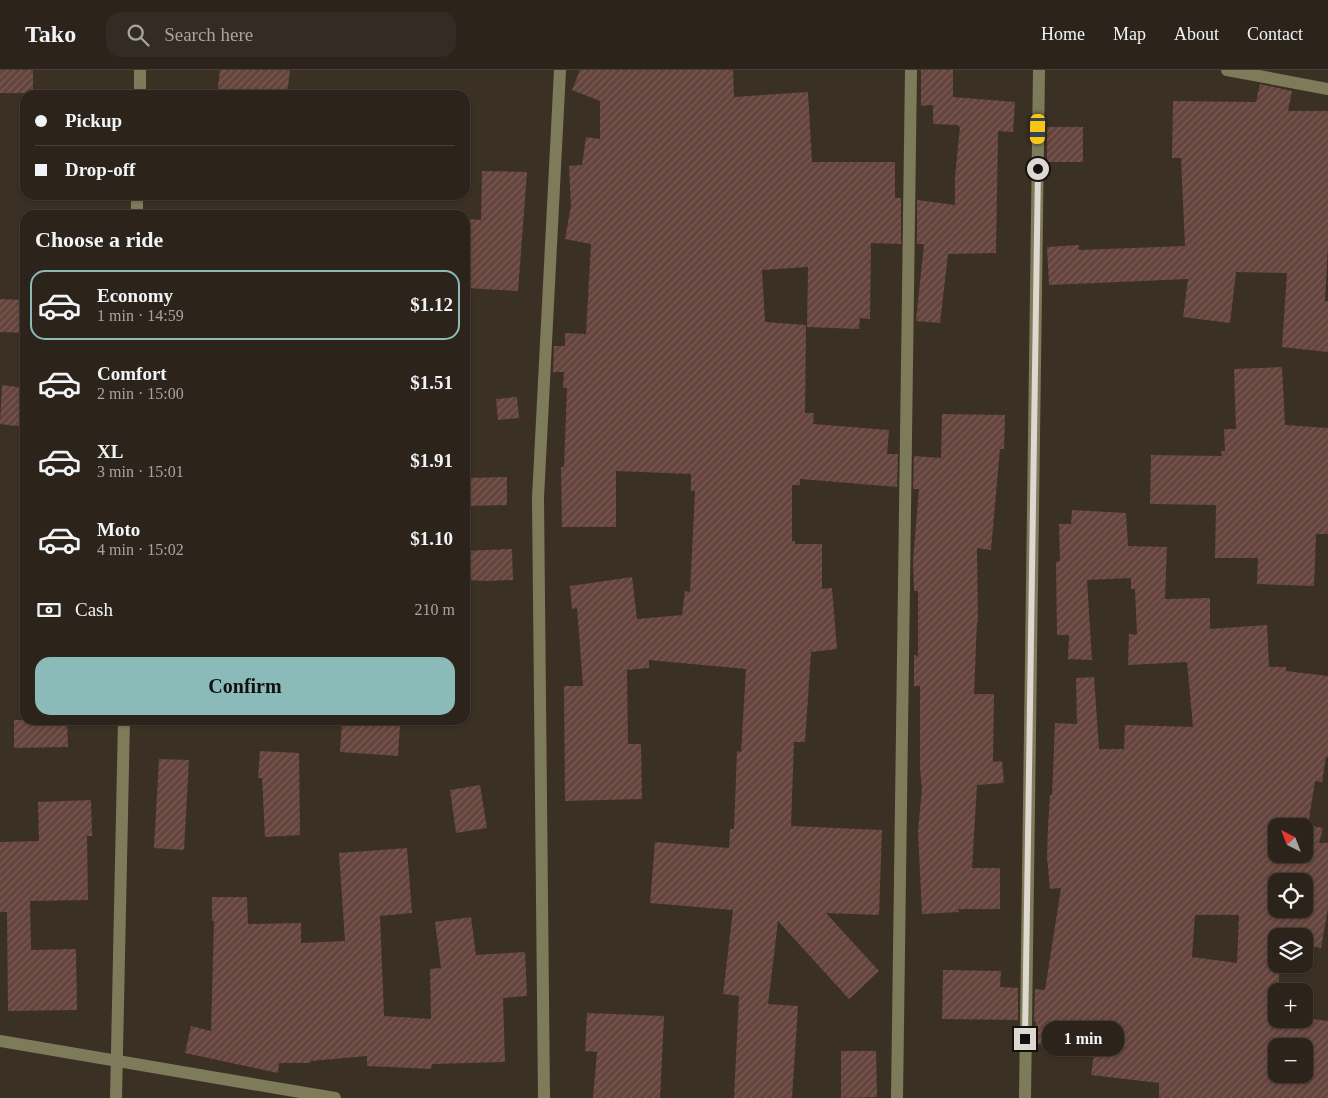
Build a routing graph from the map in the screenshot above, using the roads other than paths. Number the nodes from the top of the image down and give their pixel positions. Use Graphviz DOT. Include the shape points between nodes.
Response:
graph roads {
  1 [pos="140,70"];
  2 [pos="560,70"];
  3 [pos="911,70"];
  4 [pos="1039,70"];
  5 [pos="1227,70"];
  6 [pos="1328,89"];
  7 [pos="140,90"];
  8 [pos="124,725"];
  9 [pos="0,1041"];
  10 [pos="115,1060"];
  11 [pos="116,1098"];
  12 [pos="335,1098"];
  13 [pos="544,1098"];
  14 [pos="897,1098"];
  15 [pos="1024,1098"];
  1 -- 7 [label="street"];
  2 -- 13 [label="street" via="538,498"];
  3 -- 14 [label="street"];
  4 -- 15 [label="street"];
  5 -- 6 [label="street"];
  8 -- 10 [label="street"];
  9 -- 10 [label="street"];
  10 -- 11 [label="street"];
  10 -- 12 [label="street"];
}
